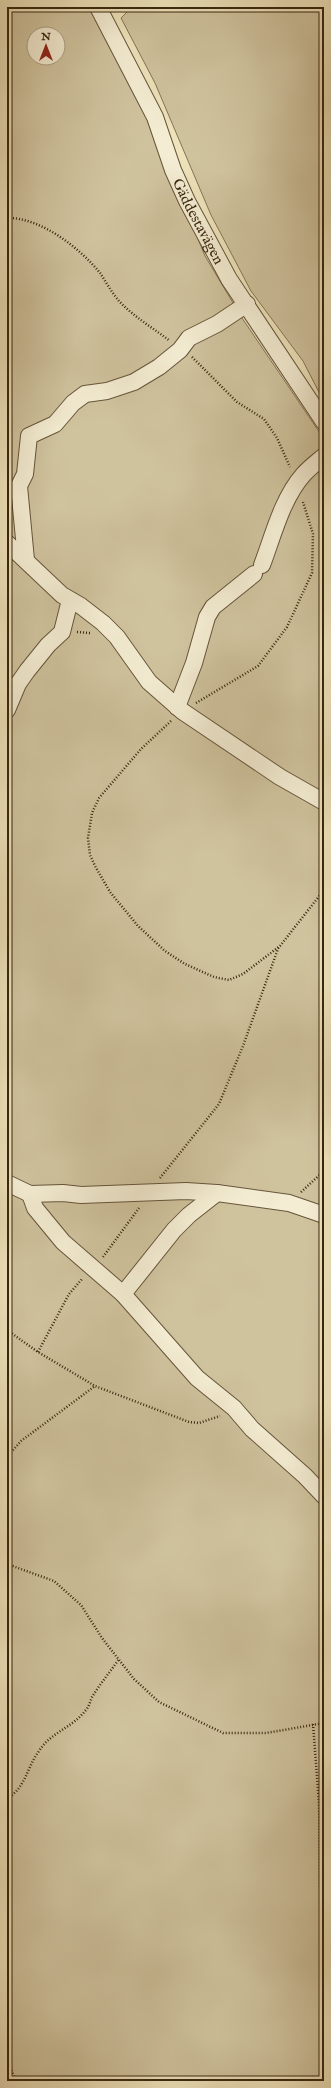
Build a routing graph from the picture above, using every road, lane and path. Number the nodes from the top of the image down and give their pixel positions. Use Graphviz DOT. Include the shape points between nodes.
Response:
graph roads {
  1 [pos="98,7"];
  2 [pos="247,304"];
  3 [pos="324,422"];
  4 [pos="324,456"];
  5 [pos="7,543"];
  6 [pos="26,560"];
  7 [pos="70,600"];
  8 [pos="177,707"];
  9 [pos="7,710"];
  10 [pos="324,802"];
  11 [pos="280,946"];
  12 [pos="324,1171"];
  13 [pos="7,1183"];
  14 [pos="150,1192"];
  15 [pos="217,1192"];
  16 [pos="30,1194"];
  17 [pos="289,1203"];
  18 [pos="324,1215"];
  19 [pos="93,1268"];
  20 [pos="123,1294"];
  21 [pos="7,1330"];
  22 [pos="38,1352"];
  23 [pos="96,1386"];
  24 [pos="234,1408"];
  25 [pos="7,1457"];
  26 [pos="324,1496"];
  27 [pos="7,1564"];
  28 [pos="119,1659"];
  29 [pos="324,1723"];
  30 [pos="313,1724"];
  31 [pos="7,1798"];
  32 [pos="324,1921"];
  33 [pos="7,2059"];
  34 [pos="16,2081"];
  1 -- 2 [label="street, Gäddestavägen" via="155,117 173,170 187,201 229,279"];
  2 -- 3 [label="street, Gäddestavägen"];
  2 -- 6 [label="street" via="217,324 189,338 180,350 159,367 134,382 107,391 85,394 73,403 55,424 29,436 25,474 19,486"];
  4 -- 8 [label="street" via="297,483 258,570 213,607 207,617 198,651"];
  5 -- 6 [label="street"];
  6 -- 7 [label="street"];
  7 -- 8 [label="street" via="103,623 149,682"];
  7 -- 9 [label="street" via="62,632 27,671 18,684"];
  8 -- 10 [label="street" via="280,777"];
  11 -- 14 [label="path" via="219,1104"];
  12 -- 17 [label="path"];
  13 -- 16 [label="street"];
  14 -- 15 [label="street"];
  14 -- 16 [label="street"];
  14 -- 19 [label="path" via="111,1250"];
  15 -- 17 [label="street"];
  15 -- 20 [label="street" via="174,1230"];
  16 -- 19 [label="street" via="35,1208 46,1223"];
  17 -- 18 [label="street"];
  19 -- 20 [label="street"];
  19 -- 22 [label="path" via="69,1294"];
  20 -- 24 [label="street" via="197,1378"];
  21 -- 22 [label="path"];
  22 -- 23 [label="path"];
  23 -- 24 [label="path" via="189,1422 199,1423 213,1419"];
  23 -- 25 [label="path" via="22,1441"];
  24 -- 26 [label="street" via="252,1429"];
  27 -- 28 [label="path" via="54,1581 82,1605 102,1638"];
  28 -- 30 [label="path" via="134,1679 159,1702 223,1733 266,1733"];
  28 -- 31 [label="path" via="86,1710 75,1721 51,1736 38,1752 28,1775 16,1793"];
  29 -- 30 [label="path"];
  30 -- 32 [label="path" via="319,1803 320,1886"];
  33 -- 34 [label="path"];
}
